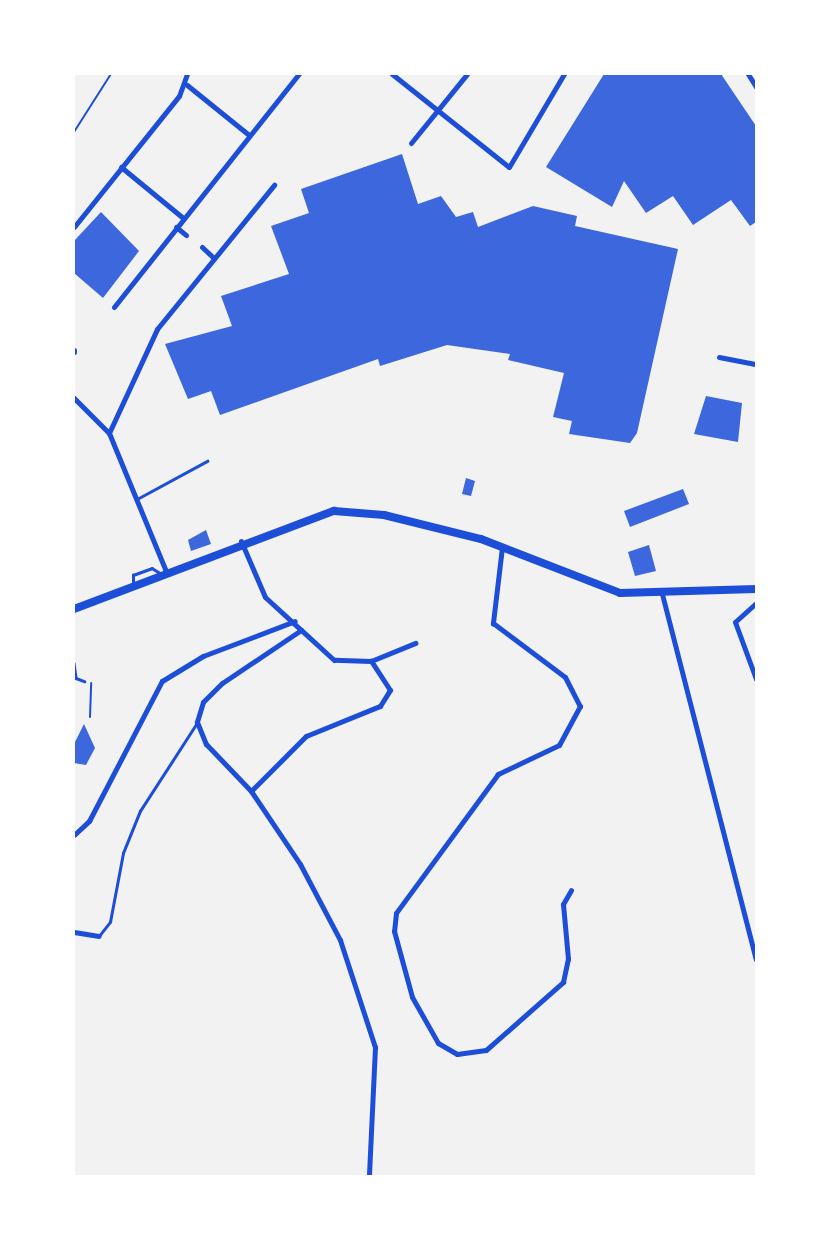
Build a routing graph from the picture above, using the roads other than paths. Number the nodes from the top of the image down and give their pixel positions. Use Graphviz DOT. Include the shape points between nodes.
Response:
graph roads {
  1 [pos="187,74"];
  2 [pos="299,74"];
  3 [pos="392,74"];
  4 [pos="467,74"];
  5 [pos="564,74"];
  6 [pos="748,74"];
  7 [pos="187,85"];
  8 [pos="757,87"];
  9 [pos="438,110"];
  10 [pos="249,135"];
  11 [pos="411,143"];
  12 [pos="121,167"];
  13 [pos="274,185"];
  14 [pos="183,218"];
  15 [pos="74,227"];
  16 [pos="176,227"];
  17 [pos="186,235"];
  18 [pos="202,247"];
  19 [pos="214,258"];
  20 [pos="114,307"];
  21 [pos="719,357"];
  22 [pos="757,364"];
  23 [pos="74,398"];
  24 [pos="108,433"];
  25 [pos="207,461"];
  26 [pos="136,500"];
  27 [pos="241,541"];
  28 [pos="502,547"];
  29 [pos="163,572"];
  30 [pos="757,589"];
  31 [pos="662,594"];
  32 [pos="757,603"];
  33 [pos="74,609"];
  34 [pos="295,621"];
  35 [pos="301,630"];
  36 [pos="415,643"];
  37 [pos="371,662"];
  38 [pos="74,663"];
  39 [pos="757,679"];
  40 [pos="85,681"];
  41 [pos="197,722"];
  42 [pos="251,790"];
  43 [pos="74,835"];
  44 [pos="572,890"];
  45 [pos="74,933"];
  46 [pos="100,936"];
  47 [pos="757,959"];
  48 [pos="369,1177"];
  1 -- 7 [label="street"];
  2 -- 10 [label="street"];
  3 -- 9 [label="street"];
  4 -- 9 [label="street"];
  5 -- 9 [label="street" via="509,167"];
  6 -- 8 [label="street"];
  7 -- 10 [label="street"];
  7 -- 12 [label="street"];
  9 -- 11 [label="street"];
  10 -- 14 [label="street"];
  12 -- 14 [label="street"];
  12 -- 15 [label="street"];
  13 -- 19 [label="street"];
  14 -- 16 [label="street"];
  16 -- 17 [label="street"];
  16 -- 20 [label="street"];
  18 -- 19 [label="street"];
  19 -- 24 [label="street" via="157,329"];
  21 -- 22 [label="street"];
  23 -- 24 [label="street"];
  24 -- 26 [label="street"];
  25 -- 26 [label="lane"];
  26 -- 29 [label="street"];
  27 -- 28 [label="main road" via="312,513 344,510 384,515"];
  27 -- 29 [label="main road"];
  27 -- 34 [label="street" via="265,597"];
  28 -- 31 [label="main road" via="587,584"];
  28 -- 44 [label="street" via="493,623 565,677 580,706 559,745 498,774 396,913 394,932 412,997 438,1043 457,1054 486,1050 563,982 568,959 563,904"];
  29 -- 33 [label="main road"];
  30 -- 31 [label="main road"];
  31 -- 47 [label="street"];
  32 -- 39 [label="street" via="735,621"];
  34 -- 35 [label="street"];
  34 -- 43 [label="street" via="203,656 162,681 89,821"];
  35 -- 37 [label="street" via="334,660"];
  35 -- 41 [label="street" via="222,683 204,702"];
  36 -- 37 [label="street"];
  37 -- 42 [label="street" via="390,690 380,706 306,736"];
  38 -- 40 [label="lane" via="76,678"];
  41 -- 42 [label="street" via="206,744"];
  41 -- 46 [label="lane" via="140,811 123,853 110,922"];
  42 -- 48 [label="street" via="317,897 368,1017 376,1064"];
  45 -- 46 [label="street"];
}
